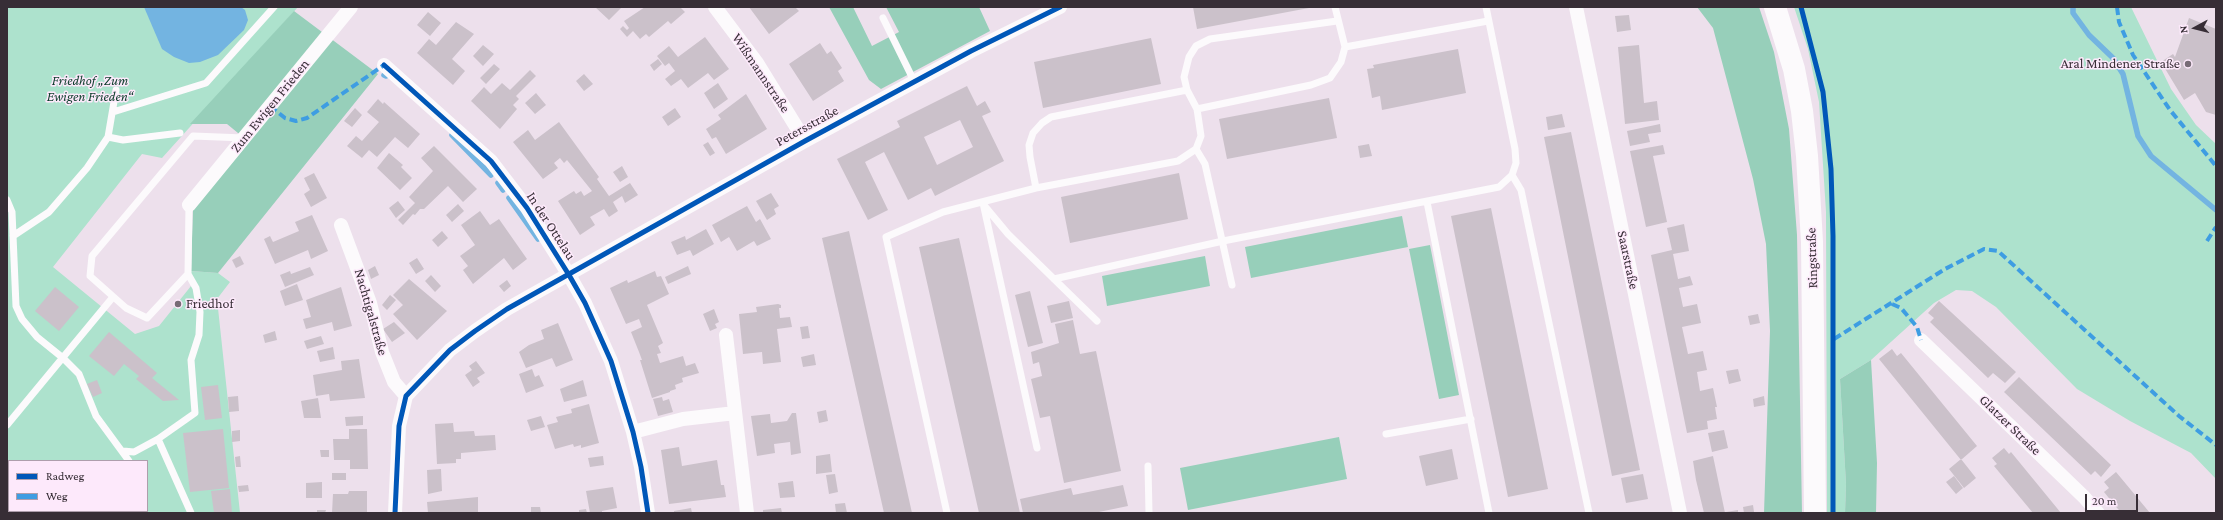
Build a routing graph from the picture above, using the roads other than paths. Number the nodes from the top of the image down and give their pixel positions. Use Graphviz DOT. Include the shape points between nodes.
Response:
graph roads {
  1 [pos="274,7"];
  2 [pos="351,7"];
  3 [pos="715,7"];
  4 [pos="1060,7"];
  5 [pos="1335,7"];
  6 [pos="1486,7"];
  7 [pos="1576,7"];
  8 [pos="1776,7"];
  9 [pos="883,18"];
  10 [pos="1338,21"];
  11 [pos="1488,21"];
  12 [pos="1345,47"];
  13 [pos="384,65"];
  14 [pos="914,81"];
  15 [pos="116,90"];
  16 [pos="1187,90"];
  17 [pos="1197,109"];
  18 [pos="113,112"];
  19 [pos="180,133"];
  20 [pos="108,138"];
  21 [pos="244,138"];
  22 [pos="805,141"];
  23 [pos="1196,149"];
  24 [pos="1512,174"];
  25 [pos="1036,188"];
  26 [pos="7,200"];
  27 [pos="1427,202"];
  28 [pos="983,203"];
  29 [pos="188,205"];
  30 [pos="341,225"];
  31 [pos="13,236"];
  32 [pos="1223,242"];
  33 [pos="188,274"];
  34 [pos="569,275"];
  35 [pos="1054,279"];
  36 [pos="1232,285"];
  37 [pos="113,297"];
  38 [pos="1097,322"];
  39 [pos="726,335"];
  40 [pos="1921,340"];
  41 [pos="63,358"];
  42 [pos="406,396"];
  43 [pos="735,413"];
  44 [pos="1471,418"];
  45 [pos="7,425"];
  46 [pos="632,432"];
  47 [pos="1386,434"];
  48 [pos="158,439"];
  49 [pos="1037,448"];
  50 [pos="123,452"];
  51 [pos="128,460"];
  52 [pos="1148,466"];
  53 [pos="2095,512"];
  54 [pos="191,513"];
  55 [pos="395,513"];
  56 [pos="648,513"];
  57 [pos="747,513"];
  58 [pos="947,513"];
  59 [pos="1149,513"];
  60 [pos="1489,513"];
  61 [pos="1589,513"];
  62 [pos="1680,513"];
  63 [pos="1815,513"];
  1 -- 18 [label="lane" via="206,83"];
  2 -- 21 [label="street, Zum Ewigen Frieden"];
  3 -- 22 [label="street, Wißmannstraße" via="757,63"];
  4 -- 14 [label="street, Petersstraße"];
  5 -- 10 [label="lane"];
  6 -- 11 [label="lane"];
  7 -- 62 [label="street, Saarstraße"];
  8 -- 63 [label="main road, Ringstraße" via="1794,69 1807,156 1812,242"];
  9 -- 14 [label="lane"];
  10 -- 12 [label="lane"];
  10 -- 16 [label="lane" via="1203,42 1192,51 1185,66"];
  11 -- 12 [label="lane"];
  11 -- 24 [label="lane" via="1515,149 1516,163"];
  12 -- 17 [label="lane" via="1336,72 1320,83"];
  13 -- 34 [label="street, In der Ottelau" via="490,161 527,208"];
  14 -- 22 [label="street, Petersstraße"];
  15 -- 18 [label="lane"];
  16 -- 17 [label="lane"];
  16 -- 25 [label="lane" via="1051,117 1042,122 1033,133 1030,145"];
  17 -- 23 [label="lane" via="1201,136"];
  18 -- 20 [label="lane"];
  19 -- 20 [label="lane" via="122,140"];
  20 -- 31 [label="lane" via="87,168 49,212"];
  21 -- 29 [label="street, Zum Ewigen Frieden"];
  21 -- 37 [label="lane" via="193,136 92,256 90,276"];
  22 -- 34 [label="street, Petersstraße"];
  23 -- 25 [label="lane" via="1178,161"];
  23 -- 32 [label="lane" via="1205,164"];
  24 -- 27 [label="lane" via="1499,187"];
  24 -- 61 [label="lane" via="1521,190"];
  25 -- 28 [label="lane"];
  26 -- 31 [label="lane" via="12,212"];
  27 -- 32 [label="lane"];
  27 -- 44 [label="lane"];
  28 -- 35 [label="lane" via="1008,234"];
  28 -- 49 [label="lane"];
  28 -- 58 [label="lane" via="943,212 886,237"];
  29 -- 33 [label="lane"];
  30 -- 42 [label="street, Nachtigalstraße" via="370,303 382,352 394,382"];
  31 -- 41 [label="lane" via="16,306 22,319 37,337"];
  32 -- 35 [label="lane"];
  32 -- 36 [label="lane"];
  33 -- 37 [label="lane" via="147,318 126,308"];
  33 -- 48 [label="lane" via="196,288 200,312 199,335 191,360 195,412"];
  34 -- 42 [label="street" via="507,309 475,331 450,350"];
  34 -- 46 [label="street, In der Ottelau" via="585,303 611,361"];
  35 -- 38 [label="lane"];
  37 -- 41 [label="lane"];
  39 -- 43 [label="street"];
  40 -- 53 [label="street, Glatzer Straße" via="2084,497"];
  41 -- 45 [label="lane"];
  41 -- 50 [label="lane" via="79,374 96,416"];
  42 -- 55 [label="street" via="399,426"];
  43 -- 46 [label="street" via="683,419"];
  43 -- 57 [label="street"];
  44 -- 47 [label="lane"];
  44 -- 60 [label="lane"];
  46 -- 56 [label="street, In der Ottelau" via="641,467"];
  48 -- 50 [label="lane" via="134,452"];
  48 -- 54 [label="lane"];
  50 -- 51 [label="lane"];
  52 -- 59 [label="lane"];
}
